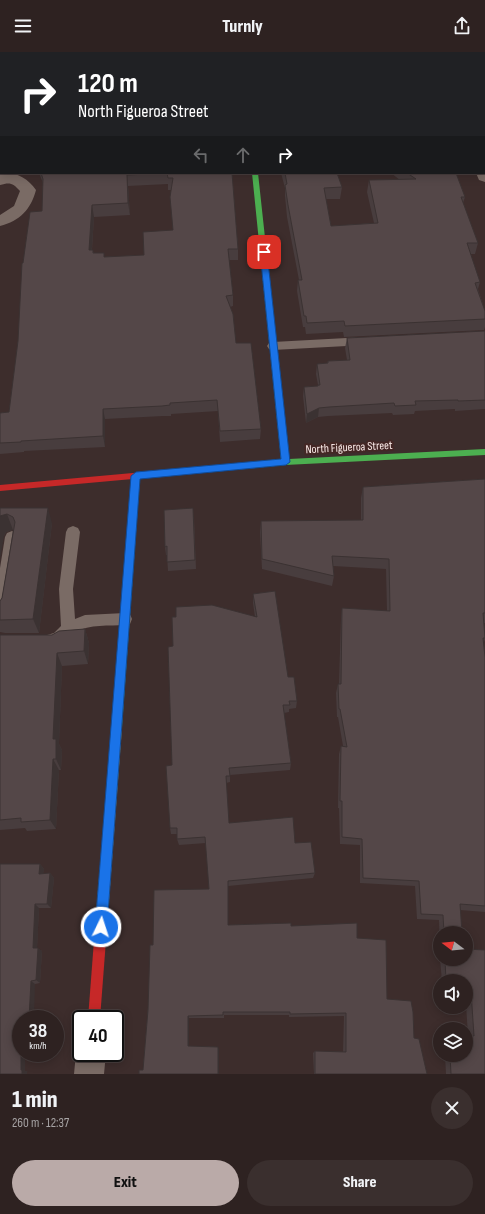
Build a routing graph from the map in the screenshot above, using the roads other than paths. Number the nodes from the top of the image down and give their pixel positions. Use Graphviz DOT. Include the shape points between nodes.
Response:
graph roads {
  1 [pos="255,174"];
  2 [pos="5,176"];
  3 [pos="0,221"];
  4 [pos="374,341"];
  5 [pos="273,346"];
  6 [pos="485,452"];
  7 [pos="286,462"];
  8 [pos="136,476"];
  9 [pos="0,488"];
  10 [pos="73,532"];
  11 [pos="12,536"];
  12 [pos="0,610"];
  13 [pos="125,619"];
  14 [pos="68,628"];
  15 [pos="35,641"];
  16 [pos="95,1010"];
  17 [pos="91,1062"];
  18 [pos="90,1074"];
  1 -- 5 [label="street"];
  2 -- 3 [label="street" via="20,181 28,190 24,205 16,214"];
  4 -- 5 [label="lane"];
  5 -- 7 [label="street"];
  6 -- 7 [label="street, North Figueroa Street"];
  7 -- 8 [label="street, North Figueroa Street"];
  8 -- 9 [label="street, North Figueroa Street"];
  8 -- 13 [label="street"];
  10 -- 14 [label="lane" via="66,589"];
  11 -- 12 [label="lane"];
  13 -- 14 [label="lane" via="86,621"];
  13 -- 16 [label="street"];
  14 -- 15 [label="lane" via="57,640"];
  17 -- 18 [label="street"];
}
